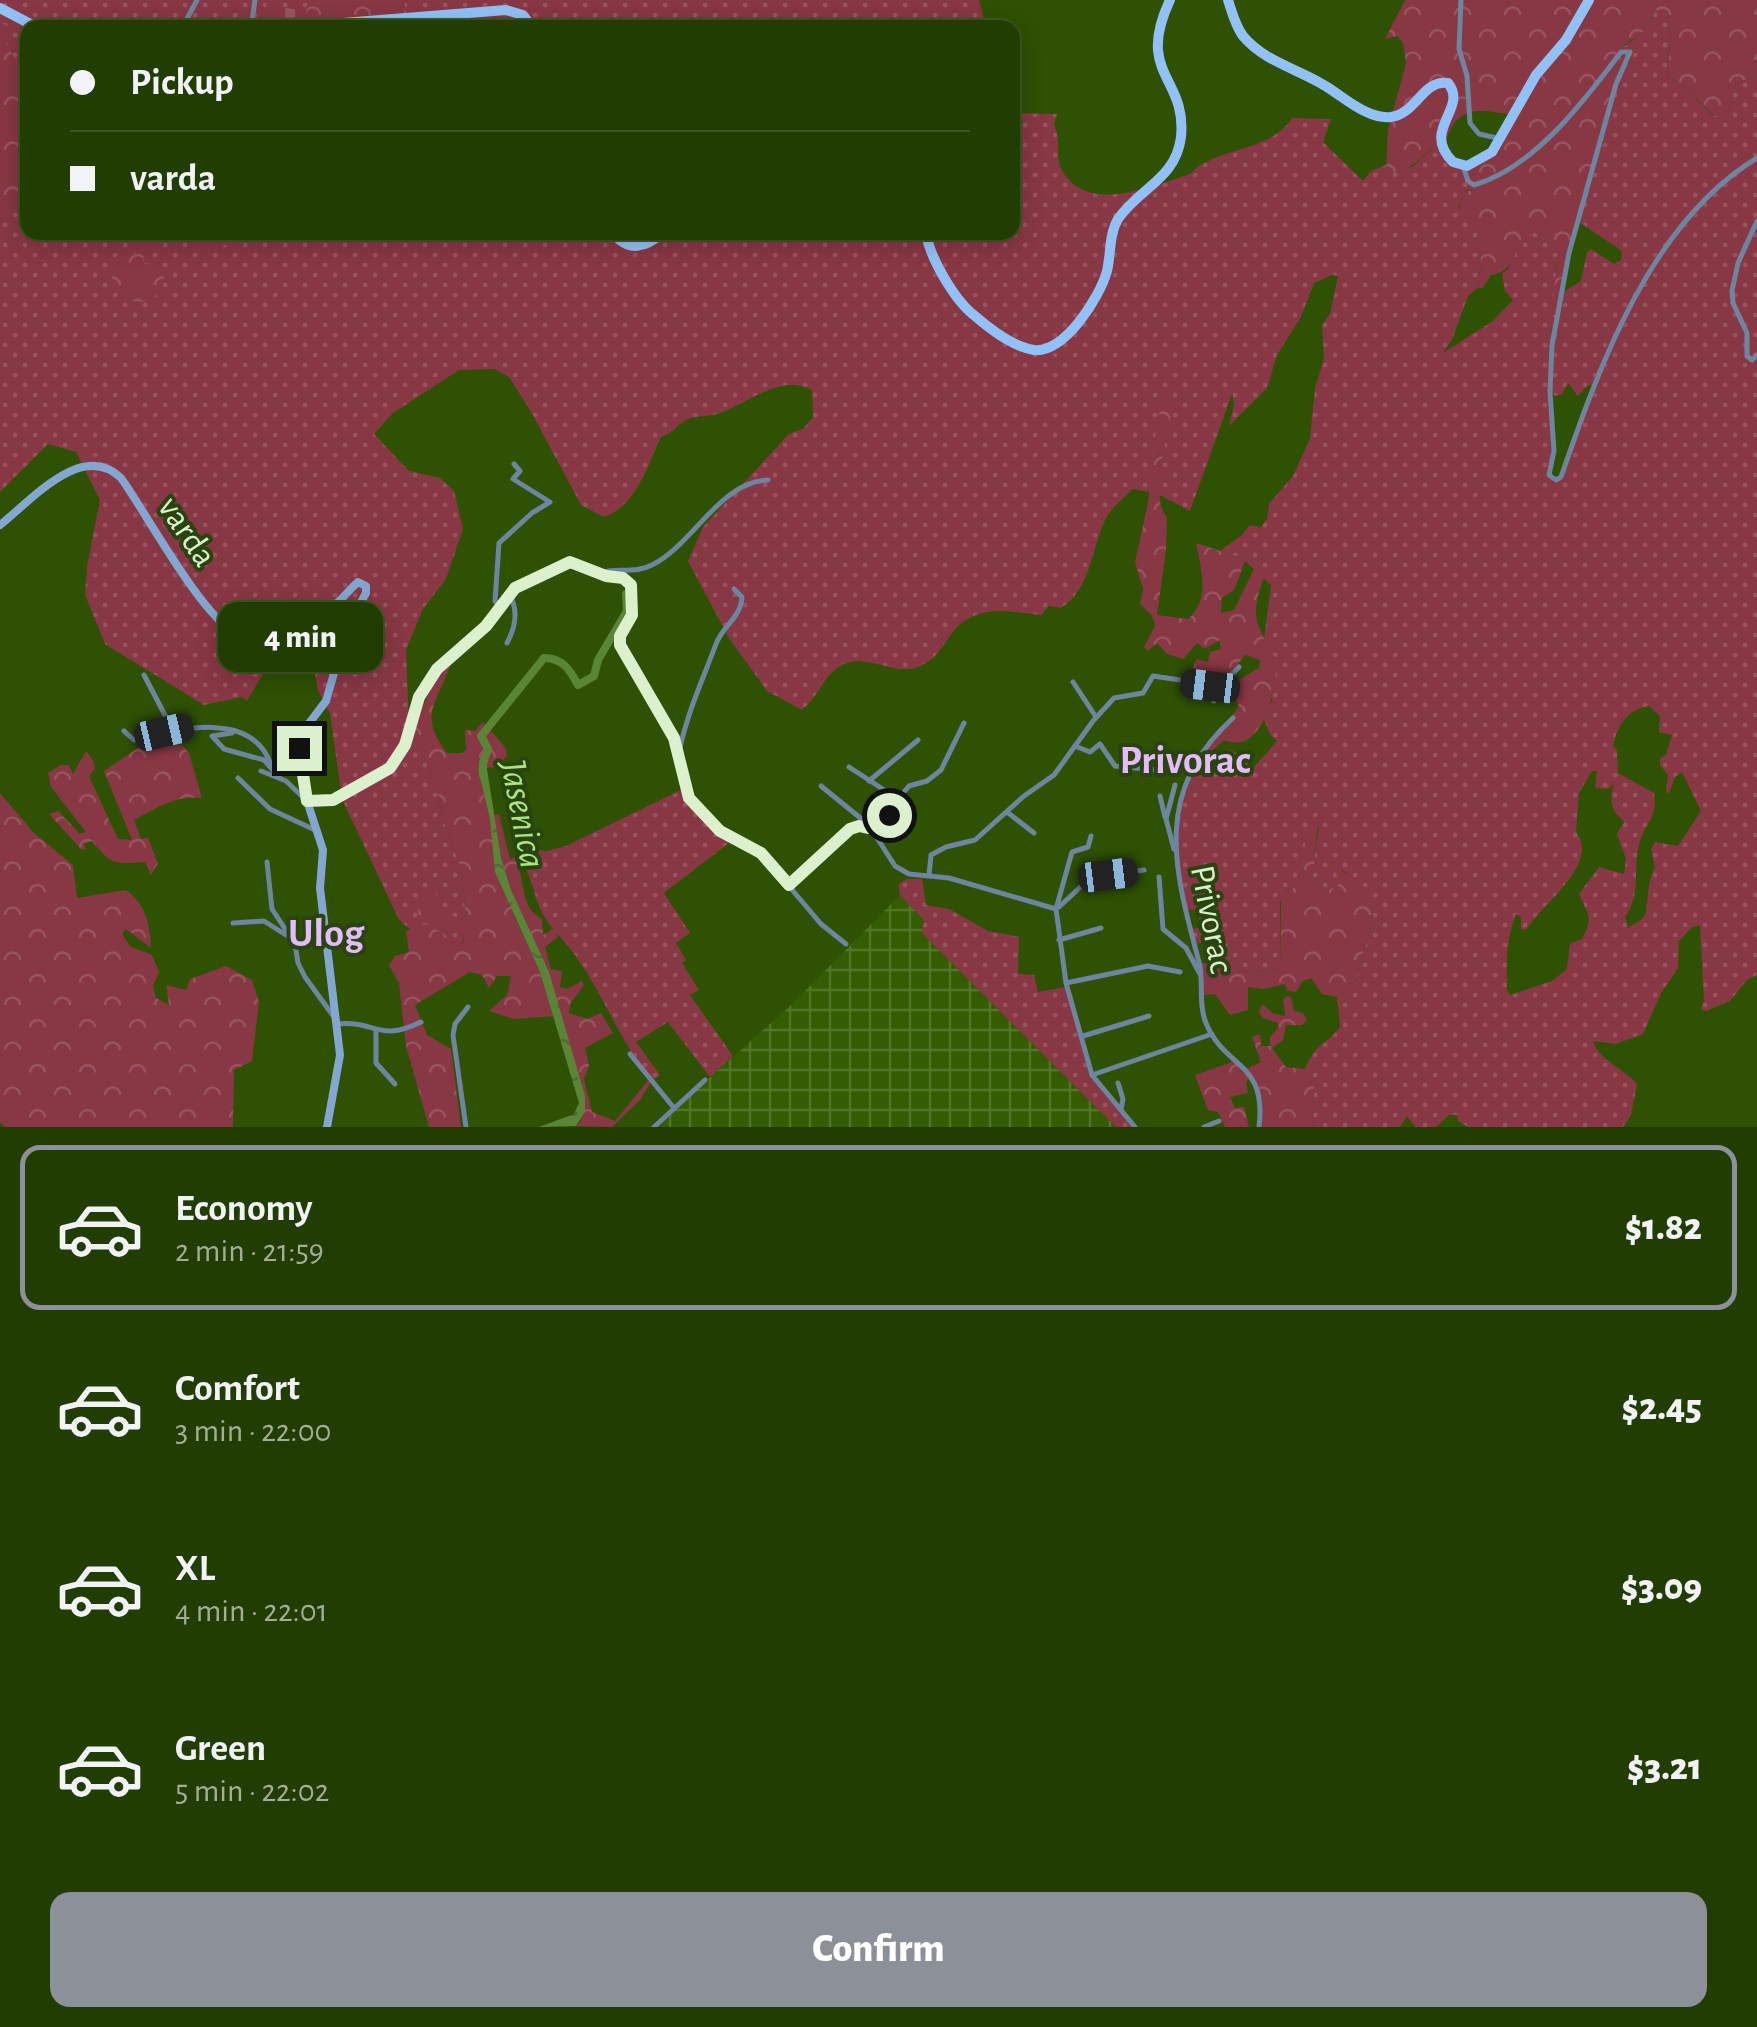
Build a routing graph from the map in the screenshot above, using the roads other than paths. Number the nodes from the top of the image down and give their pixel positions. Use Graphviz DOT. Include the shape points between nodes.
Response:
graph roads {
  1 [pos="474,0"];
  2 [pos="1170,0"];
  3 [pos="1228,0"];
  4 [pos="1461,0"];
  5 [pos="1589,0"];
  6 [pos="0,8"];
  7 [pos="473,13"];
  8 [pos="23,20"];
  9 [pos="383,20"];
  10 [pos="527,20"];
  11 [pos="1500,139"];
  12 [pos="1757,158"];
  13 [pos="1463,166"];
  14 [pos="1757,222"];
  15 [pos="619,240"];
  16 [pos="653,240"];
  17 [pos="928,240"];
  18 [pos="1757,355"];
  19 [pos="514,464"];
  20 [pos="768,480"];
  21 [pos="0,525"];
  22 [pos="599,573"];
  23 [pos="734,589"];
  24 [pos="508,597"];
  25 [pos="507,643"];
  26 [pos="1239,667"];
  27 [pos="144,676"];
  28 [pos="1073,682"];
  29 [pos="1215,688"];
  30 [pos="1214,701"];
  31 [pos="1096,717"];
  32 [pos="1233,718"];
  33 [pos="964,724"];
  34 [pos="185,727"];
  35 [pos="124,732"];
  36 [pos="237,733"];
  37 [pos="918,740"];
  38 [pos="1074,746"];
  39 [pos="678,754"];
  40 [pos="271,765"];
  41 [pos="850,767"];
  42 [pos="1155,770"];
  43 [pos="261,771"];
  44 [pos="238,778"];
  45 [pos="280,779"];
  46 [pos="869,781"];
  47 [pos="821,786"];
  48 [pos="1160,796"];
  49 [pos="898,799"];
  50 [pos="307,801"];
  51 [pos="1006,812"];
  52 [pos="1178,814"];
  53 [pos="1166,820"];
  54 [pos="868,827"];
  55 [pos="318,830"];
  56 [pos="1034,832"];
  57 [pos="1091,836"];
  58 [pos="1175,852"];
  59 [pos="267,862"];
  60 [pos="1144,870"];
  61 [pos="929,876"];
  62 [pos="1159,878"];
  63 [pos="789,885"];
  64 [pos="1056,909"];
  65 [pos="233,923"];
  66 [pos="1102,928"];
  67 [pos="1058,940"];
  68 [pos="295,944"];
  69 [pos="846,944"];
  70 [pos="1180,972"];
  71 [pos="1202,977"];
  72 [pos="1066,984"];
  73 [pos="468,1007"];
  74 [pos="1148,1016"];
  75 [pos="336,1022"];
  76 [pos="420,1022"];
  77 [pos="376,1030"];
  78 [pos="1212,1034"];
  79 [pos="1084,1036"];
  80 [pos="630,1054"];
  81 [pos="1092,1074"];
  82 [pos="705,1080"];
  83 [pos="395,1084"];
  84 [pos="1118,1084"];
  85 [pos="674,1108"];
  86 [pos="1122,1109"];
  87 [pos="1219,1121"];
  88 [pos="327,1127"];
  89 [pos="466,1127"];
  90 [pos="654,1127"];
  91 [pos="1135,1127"];
  92 [pos="1204,1127"];
  93 [pos="1259,1127"];
  1 -- 7 [label="street"];
  2 -- 17 [label="main road" via="1156,48 1180,112 1177,154 1162,179 1118,220 1102,284 1066,336 1045,349 1030,349 975,317 933,259"];
  3 -- 13 [label="main road" via="1255,47 1376,115 1401,114 1435,84 1448,83 1454,98 1440,140 1447,156"];
  4 -- 11 [label="street" via="1458,49 1470,123 1479,134"];
  5 -- 11 [label="main road"];
  6 -- 8 [label="main road"];
  7 -- 9 [label="main road"];
  7 -- 10 [label="main road" via="512,10"];
  11 -- 13 [label="main road" via="1482,160"];
  12 -- 13 [label="street" via="1719,183 1670,238 1602,367 1556,480 1549,474 1554,332 1585,188 1630,52 1622,51 1584,102 1513,168 1474,185"];
  14 -- 18 [label="street" via="1732,295 1747,332 1747,356"];
  15 -- 16 [label="main road" via="633,247"];
  19 -- 24 [label="street" via="520,471 515,481 550,502 499,544 495,601"];
  20 -- 22 [label="street" via="733,490 656,563"];
  21 -- 50 [label="street, varda" via="72,470 95,464 121,478 194,589 235,633 301,622 333,606 358,582 365,584 326,701 301,739"];
  22 -- 24 [label="street" via="568,562"];
  22 -- 39 [label="street" via="631,585 632,615 620,645"];
  23 -- 39 [label="street" via="742,597 739,612 716,643 686,714"];
  24 -- 25 [label="street" via="515,622"];
  24 -- 50 [label="street" via="430,678 390,768 333,800"];
  26 -- 29 [label="street"];
  27 -- 34 [label="street" via="166,717"];
  28 -- 31 [label="street"];
  29 -- 30 [label="street"];
  29 -- 31 [label="street" via="1153,676 1143,693 1117,696"];
  31 -- 38 [label="street"];
  32 -- 52 [label="street, Privorac" via="1205,750"];
  33 -- 49 [label="street" via="941,770"];
  34 -- 35 [label="street" via="134,740"];
  34 -- 36 [label="street"];
  36 -- 40 [label="street" via="260,744"];
  36 -- 40 [label="street" via="212,736 224,749"];
  37 -- 46 [label="street"];
  38 -- 42 [label="street" via="1090,752 1100,744 1115,766"];
  38 -- 51 [label="street" via="1054,774"];
  39 -- 63 [label="street" via="693,803 720,831 761,853"];
  40 -- 45 [label="street"];
  41 -- 46 [label="street"];
  43 -- 45 [label="street"];
  44 -- 55 [label="street" via="283,818"];
  45 -- 50 [label="street"];
  46 -- 49 [label="street"];
  47 -- 54 [label="street"];
  48 -- 53 [label="street"];
  49 -- 54 [label="street" via="895,811"];
  50 -- 55 [label="street, varda"];
  51 -- 56 [label="street"];
  51 -- 61 [label="street" via="975,840 932,853"];
  52 -- 53 [label="street" via="1173,787"];
  52 -- 58 [label="street, Privorac"];
  53 -- 58 [label="street"];
  54 -- 61 [label="street" via="898,869"];
  54 -- 63 [label="street" via="850,829"];
  55 -- 75 [label="street, varda"];
  57 -- 64 [label="street" via="1088,847 1072,852"];
  58 -- 71 [label="street, Privorac"];
  59 -- 68 [label="street" via="272,909"];
  60 -- 64 [label="street" via="1090,878"];
  61 -- 64 [label="street"];
  62 -- 71 [label="street" via="1163,929 1186,948"];
  63 -- 69 [label="street"];
  64 -- 67 [label="street"];
  65 -- 68 [label="street" via="272,924"];
  66 -- 67 [label="street"];
  67 -- 72 [label="street"];
  68 -- 75 [label="street" via="300,969"];
  70 -- 72 [label="street" via="1148,966"];
  71 -- 78 [label="street, Privorac" via="1204,1018"];
  72 -- 79 [label="street"];
  73 -- 89 [label="street" via="453,1035"];
  74 -- 79 [label="street"];
  75 -- 77 [label="street"];
  75 -- 88 [label="street, varda" via="340,1064"];
  76 -- 77 [label="street" via="394,1034"];
  77 -- 83 [label="street" via="376,1064"];
  78 -- 81 [label="street"];
  78 -- 93 [label="street" via="1252,1076"];
  79 -- 81 [label="street"];
  80 -- 85 [label="street"];
  81 -- 86 [label="street"];
  82 -- 85 [label="street"];
  84 -- 86 [label="street"];
  85 -- 90 [label="street"];
  86 -- 91 [label="street"];
  87 -- 92 [label="street"];
}
